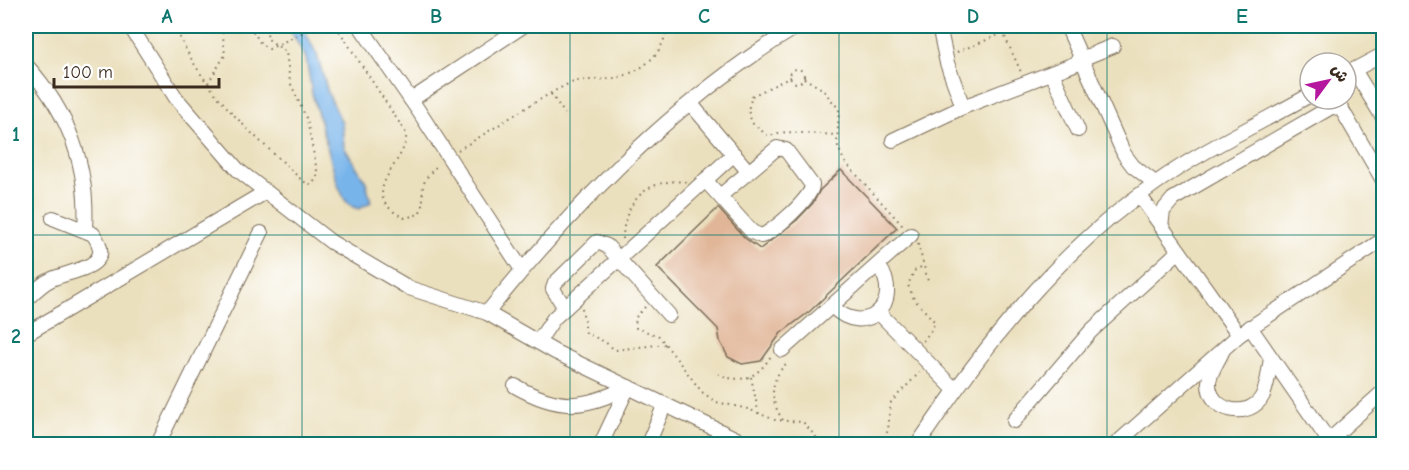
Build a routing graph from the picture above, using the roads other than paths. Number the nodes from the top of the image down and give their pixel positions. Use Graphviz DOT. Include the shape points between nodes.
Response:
graph roads {
  1 [pos="130,26"];
  2 [pos="360,26"];
  3 [pos="523,26"];
  4 [pos="798,26"];
  5 [pos="939,26"];
  6 [pos="1067,26"];
  7 [pos="1113,46"];
  8 [pos="1383,54"];
  9 [pos="1082,60"];
  10 [pos="26,65"];
  11 [pos="1358,68"];
  12 [pos="1052,73"];
  13 [pos="1358,83"];
  14 [pos="411,100"];
  15 [pos="1298,102"];
  16 [pos="691,104"];
  17 [pos="963,107"];
  18 [pos="1383,119"];
  19 [pos="1078,130"];
  20 [pos="893,140"];
  21 [pos="734,154"];
  22 [pos="748,171"];
  23 [pos="703,182"];
  24 [pos="1383,182"];
  25 [pos="1155,183"];
  26 [pos="264,192"];
  27 [pos="720,196"];
  28 [pos="1140,196"];
  29 [pos="53,218"];
  30 [pos="1161,226"];
  31 [pos="86,230"];
  32 [pos="261,233"];
  33 [pos="911,235"];
  34 [pos="1383,240"];
  35 [pos="1179,251"];
  36 [pos="623,255"];
  37 [pos="878,265"];
  38 [pos="522,270"];
  39 [pos="26,300"];
  40 [pos="832,306"];
  41 [pos="566,308"];
  42 [pos="878,312"];
  43 [pos="487,313"];
  44 [pos="669,315"];
  45 [pos="1244,331"];
  46 [pos="26,334"];
  47 [pos="538,342"];
  48 [pos="1224,348"];
  49 [pos="786,356"];
  50 [pos="1271,358"];
  51 [pos="515,386"];
  52 [pos="628,387"];
  53 [pos="955,390"];
  54 [pos="1383,391"];
  55 [pos="665,404"];
  56 [pos="1014,421"];
  57 [pos="1328,443"];
  58 [pos="158,444"];
  59 [pos="601,444"];
  60 [pos="648,444"];
  61 [pos="747,444"];
  62 [pos="918,444"];
  63 [pos="1116,444"];
  1 -- 26 [label="street" via="176,98 238,170"];
  2 -- 14 [label="street"];
  3 -- 14 [label="street"];
  4 -- 16 [label="street" via="739,65"];
  5 -- 17 [label="street"];
  6 -- 9 [label="street"];
  7 -- 9 [label="street"];
  8 -- 11 [label="street"];
  9 -- 12 [label="street"];
  9 -- 25 [label="street" via="1124,154"];
  10 -- 31 [label="street" via="49,96 75,144 85,181"];
  12 -- 17 [label="street"];
  12 -- 19 [label="street"];
  13 -- 18 [label="street"];
  14 -- 38 [label="street"];
  15 -- 25 [label="street"];
  16 -- 21 [label="street"];
  16 -- 38 [label="street" via="589,196"];
  17 -- 20 [label="street"];
  21 -- 22 [label="street"];
  21 -- 23 [label="street"];
  22 -- 27 [label="street"];
  22 -- 27 [label="street" via="773,150 782,148 810,181 813,191 760,236"];
  23 -- 27 [label="street"];
  23 -- 36 [label="street"];
  24 -- 30 [label="street" via="1342,110 1333,106 1173,199 1163,211"];
  25 -- 28 [label="street"];
  26 -- 43 [label="street" via="381,273 434,297"];
  26 -- 46 [label="street"];
  28 -- 30 [label="street"];
  28 -- 53 [label="street" via="1031,297"];
  29 -- 31 [label="street"];
  30 -- 35 [label="street"];
  31 -- 39 [label="street" via="98,241 98,258 85,269 45,282"];
  32 -- 58 [label="street"];
  33 -- 37 [label="street"];
  34 -- 45 [label="street"];
  35 -- 45 [label="street"];
  35 -- 56 [label="street" via="1091,331"];
  36 -- 41 [label="street"];
  36 -- 41 [label="street" via="603,243 592,245 555,283 555,295"];
  36 -- 44 [label="street"];
  37 -- 40 [label="street"];
  37 -- 42 [label="street" via="888,290"];
  38 -- 43 [label="street"];
  40 -- 42 [label="street" via="854,320"];
  40 -- 49 [label="street"];
  41 -- 47 [label="street" via="547,324"];
  42 -- 53 [label="street"];
  43 -- 47 [label="street"];
  45 -- 48 [label="street"];
  45 -- 50 [label="street"];
  47 -- 52 [label="street"];
  48 -- 50 [label="street" via="1209,382 1215,400 1232,411 1242,411 1259,402"];
  48 -- 63 [label="street"];
  50 -- 57 [label="street"];
  51 -- 52 [label="street" via="549,403 573,405 602,400"];
  52 -- 55 [label="street"];
  52 -- 59 [label="street"];
  53 -- 62 [label="street"];
  54 -- 57 [label="street"];
  55 -- 60 [label="street"];
  55 -- 61 [label="street"];
}
